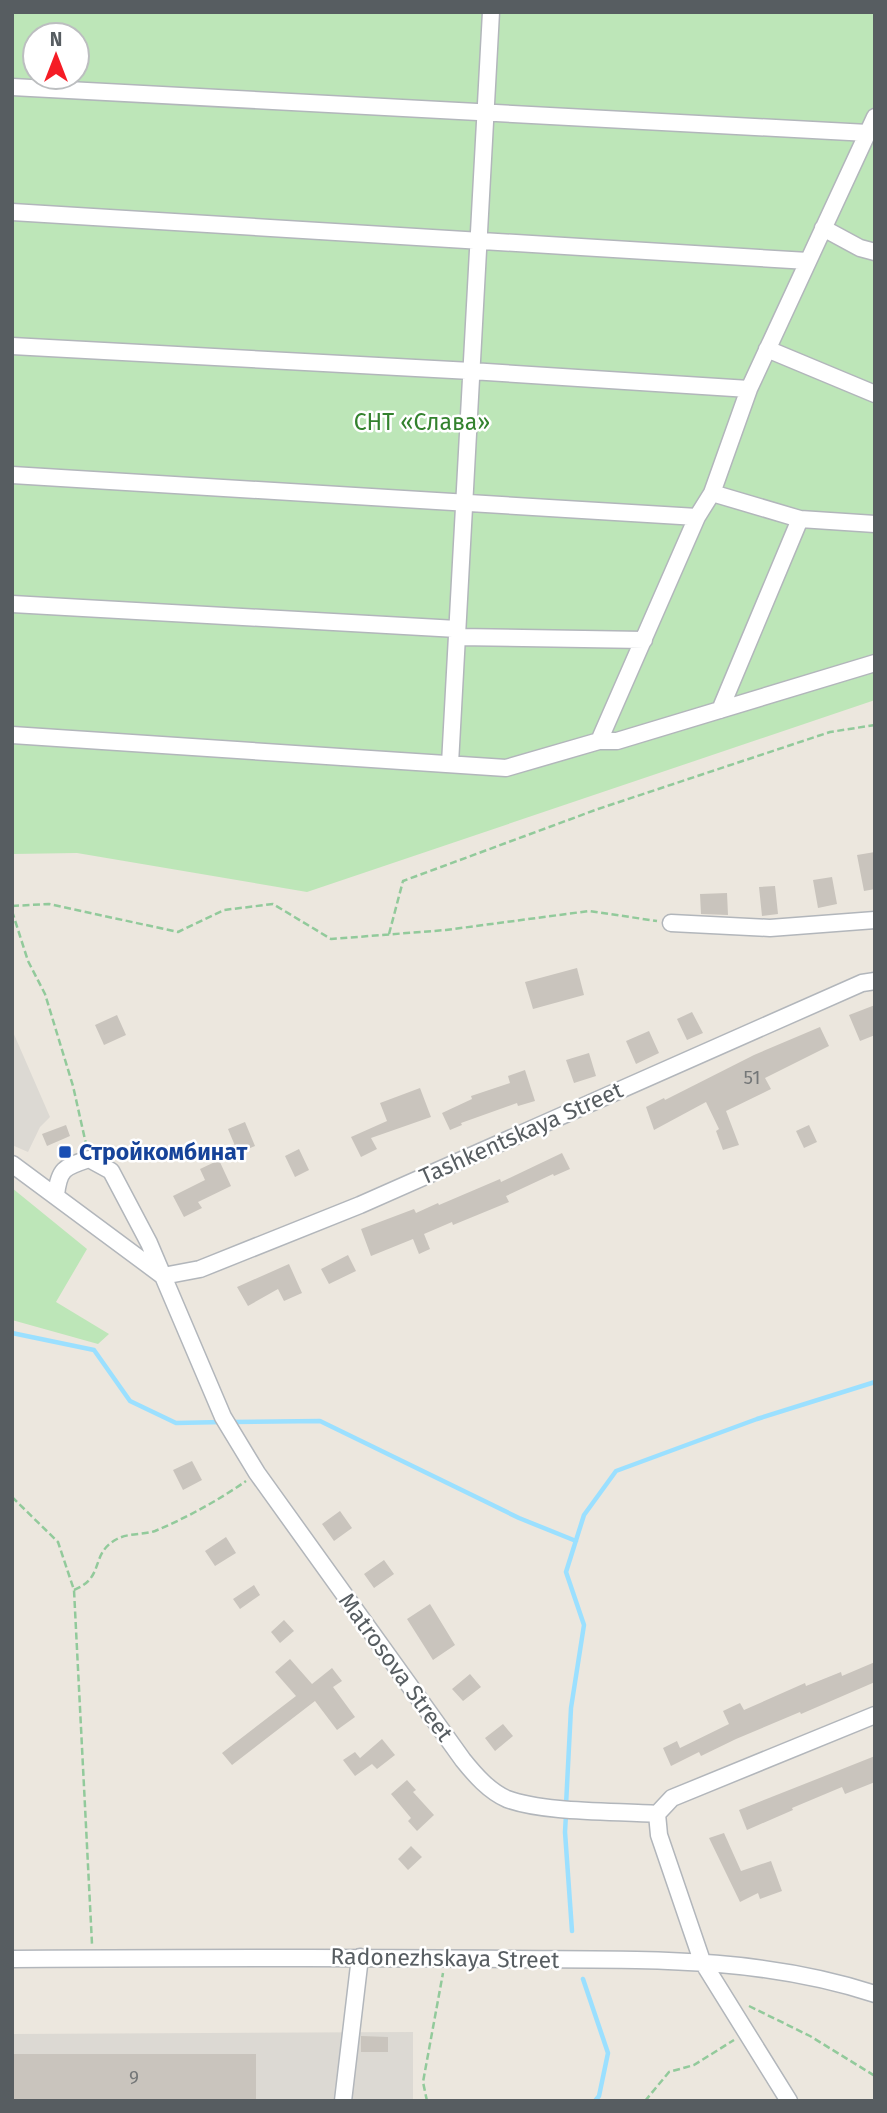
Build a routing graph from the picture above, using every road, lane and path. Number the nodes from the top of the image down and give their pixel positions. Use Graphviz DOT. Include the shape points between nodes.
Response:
graph roads {
  1 [pos="491,12"];
  2 [pos="12,87"];
  3 [pos="486,111"];
  4 [pos="875,117"];
  5 [pos="868,133"];
  6 [pos="12,212"];
  7 [pos="824,228"];
  8 [pos="478,243"];
  9 [pos="875,252"];
  10 [pos="808,261"];
  11 [pos="12,346"];
  12 [pos="767,349"];
  13 [pos="471,371"];
  14 [pos="749,389"];
  15 [pos="875,394"];
  16 [pos="12,475"];
  17 [pos="712,493"];
  18 [pos="464,501"];
  19 [pos="697,517"];
  20 [pos="800,519"];
  21 [pos="875,524"];
  22 [pos="12,604"];
  23 [pos="457,633"];
  24 [pos="644,640"];
  25 [pos="875,663"];
  26 [pos="720,710"];
  27 [pos="875,725"];
  28 [pos="12,735"];
  29 [pos="599,741"];
  30 [pos="450,764"];
  31 [pos="12,906"];
  32 [pos="12,911"];
  33 [pos="875,920"];
  34 [pos="671,923"];
  35 [pos="389,935"];
  36 [pos="875,981"];
  37 [pos="89,1159"];
  38 [pos="12,1164"];
  39 [pos="56,1195"];
  40 [pos="163,1276"];
  41 [pos="257,1473"];
  42 [pos="12,1497"];
  43 [pos="74,1590"];
  44 [pos="875,1715"];
  45 [pos="657,1814"];
  46 [pos="360,1957"];
  47 [pos="445,1958"];
  48 [pos="12,1959"];
  49 [pos="92,1959"];
  50 [pos="702,1961"];
  51 [pos="875,1994"];
  52 [pos="741,2002"];
  53 [pos="745,2033"];
  54 [pos="875,2076"];
  55 [pos="343,2101"];
  56 [pos="427,2101"];
  57 [pos="645,2101"];
  58 [pos="789,2101"];
  1 -- 3 [label="street"];
  2 -- 3 [label="street"];
  3 -- 5 [label="street"];
  3 -- 8 [label="street"];
  4 -- 5 [label="street"];
  5 -- 7 [label="street"];
  6 -- 8 [label="street"];
  7 -- 9 [label="street"];
  7 -- 10 [label="street"];
  8 -- 10 [label="street"];
  8 -- 13 [label="street"];
  10 -- 12 [label="street"];
  11 -- 13 [label="street"];
  12 -- 14 [label="street"];
  12 -- 15 [label="street"];
  13 -- 14 [label="street"];
  13 -- 18 [label="street"];
  14 -- 17 [label="street"];
  16 -- 18 [label="street"];
  17 -- 19 [label="street"];
  17 -- 20 [label="street"];
  18 -- 19 [label="street"];
  18 -- 23 [label="street"];
  19 -- 24 [label="street"];
  20 -- 21 [label="street"];
  20 -- 26 [label="street"];
  22 -- 23 [label="street"];
  23 -- 24 [label="street"];
  23 -- 30 [label="street"];
  24 -- 29 [label="street"];
  25 -- 26 [label="street"];
  26 -- 29 [label="street" via="617,741"];
  27 -- 35 [label="path" via="830,732 598,808 403,881"];
  28 -- 30 [label="street"];
  29 -- 30 [label="street" via="506,768"];
  31 -- 35 [label="path" via="49,904 178,932 224,910 273,904 331,939"];
  32 -- 37 [label="path" via="28,961 46,994 74,1086"];
  33 -- 34 [label="street" via="770,928"];
  34 -- 35 [label="path" via="589,911"];
  36 -- 40 [label="street, Tashkentskaya Street" via="849,988 360,1205 200,1269"];
  37 -- 39 [label="street" via="69,1165 58,1177"];
  37 -- 40 [label="street" via="111,1171"];
  38 -- 39 [label="street, Matrosova Street"];
  39 -- 40 [label="street, Matrosova Street"];
  40 -- 41 [label="street, Matrosova Street" via="223,1417"];
  41 -- 43 [label="path" via="229,1493 153,1531 118,1538 101,1552 95,1574 85,1586"];
  41 -- 45 [label="street, Matrosova Street" via="483,1783 507,1798 543,1807"];
  42 -- 43 [label="path" via="58,1542"];
  43 -- 49 [label="path"];
  44 -- 45 [label="street" via="672,1798"];
  45 -- 50 [label="street" via="659,1835"];
  46 -- 47 [label="street, Radonezhskaya Street"];
  46 -- 49 [label="street, Radonezhskaya Street"];
  46 -- 55 [label="street"];
  47 -- 50 [label="street, Radonezhskaya Street"];
  47 -- 56 [label="path" via="423,2082"];
  48 -- 49 [label="street, Radonezhskaya Street"];
  50 -- 51 [label="street, Radonezhskaya Street" via="788,1973"];
  50 -- 53 [label="street"];
  52 -- 54 [label="path" via="810,2036"];
  53 -- 57 [label="path" via="694,2065 669,2072"];
  53 -- 58 [label="street"];
}
